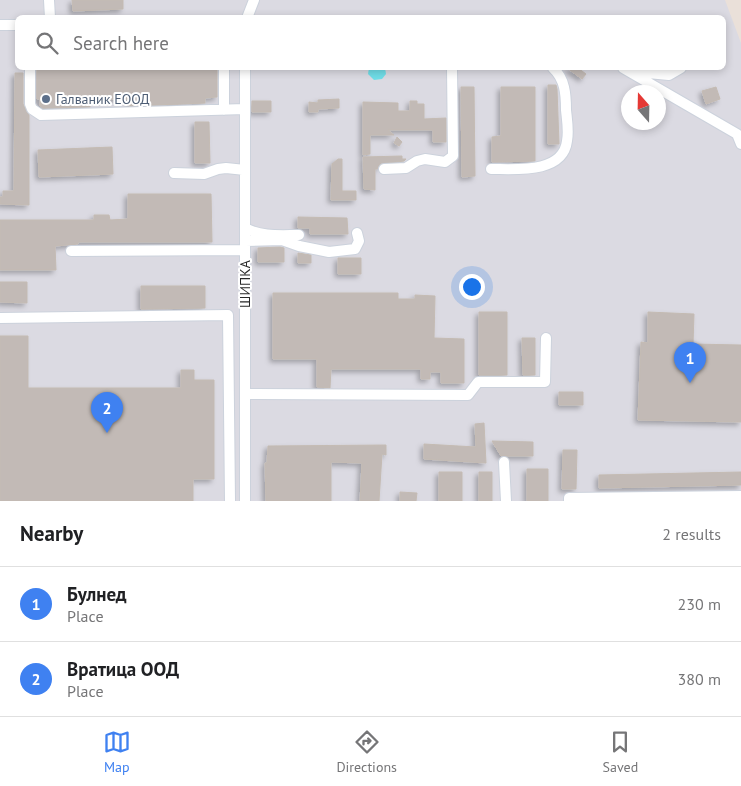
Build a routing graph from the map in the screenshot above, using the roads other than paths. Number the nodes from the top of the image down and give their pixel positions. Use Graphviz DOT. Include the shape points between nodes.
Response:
graph roads {
  1 [pos="49,0"];
  2 [pos="254,0"];
  3 [pos="50,15"];
  4 [pos="248,15"];
  5 [pos="0,25"];
  6 [pos="15,27"];
  7 [pos="30,70"];
  8 [pos="224,70"];
  9 [pos="245,70"];
  10 [pos="452,70"];
  11 [pos="555,70"];
  12 [pos="626,70"];
  13 [pos="637,70"];
  14 [pos="678,70"];
  15 [pos="224,110"];
  16 [pos="245,110"];
  17 [pos="741,144"];
  18 [pos="384,169"];
  19 [pos="492,169"];
  20 [pos="245,170"];
  21 [pos="174,173"];
  22 [pos="245,228"];
  23 [pos="357,233"];
  24 [pos="299,234"];
  25 [pos="245,245"];
  26 [pos="71,251"];
  27 [pos="0,318"];
  28 [pos="546,338"];
  29 [pos="245,394"];
  30 [pos="504,462"];
  31 [pos="741,496"];
  32 [pos="230,501"];
  33 [pos="245,501"];
  34 [pos="506,501"];
  35 [pos="569,501"];
  1 -- 3 [label="street"];
  2 -- 4 [label="street"];
  5 -- 6 [label="street"];
  7 -- 15 [label="street" via="30,104 41,115"];
  8 -- 15 [label="street"];
  9 -- 16 [label="street, ШИПКА"];
  10 -- 18 [label="street" via="453,156 444,162 424,159 406,168"];
  11 -- 19 [label="street" via="563,80 566,96 567,142 561,155 550,164 536,168"];
  12 -- 17 [label="street" via="738,134"];
  13 -- 14 [label="street" via="669,75"];
  15 -- 16 [label="street"];
  16 -- 20 [label="street, ШИПКА"];
  20 -- 21 [label="street"];
  20 -- 22 [label="street, ШИПКА"];
  22 -- 24 [label="street" via="265,235"];
  22 -- 25 [label="street, ШИПКА"];
  23 -- 25 [label="street" via="359,241 355,249 329,252 282,240"];
  25 -- 26 [label="street"];
  25 -- 29 [label="street, ШИПКА"];
  27 -- 32 [label="street" via="228,315"];
  28 -- 29 [label="street" via="545,382 478,382 468,395"];
  29 -- 33 [label="street, ШИПКА"];
  30 -- 34 [label="street"];
  31 -- 35 [label="street" via="569,498"];
}
